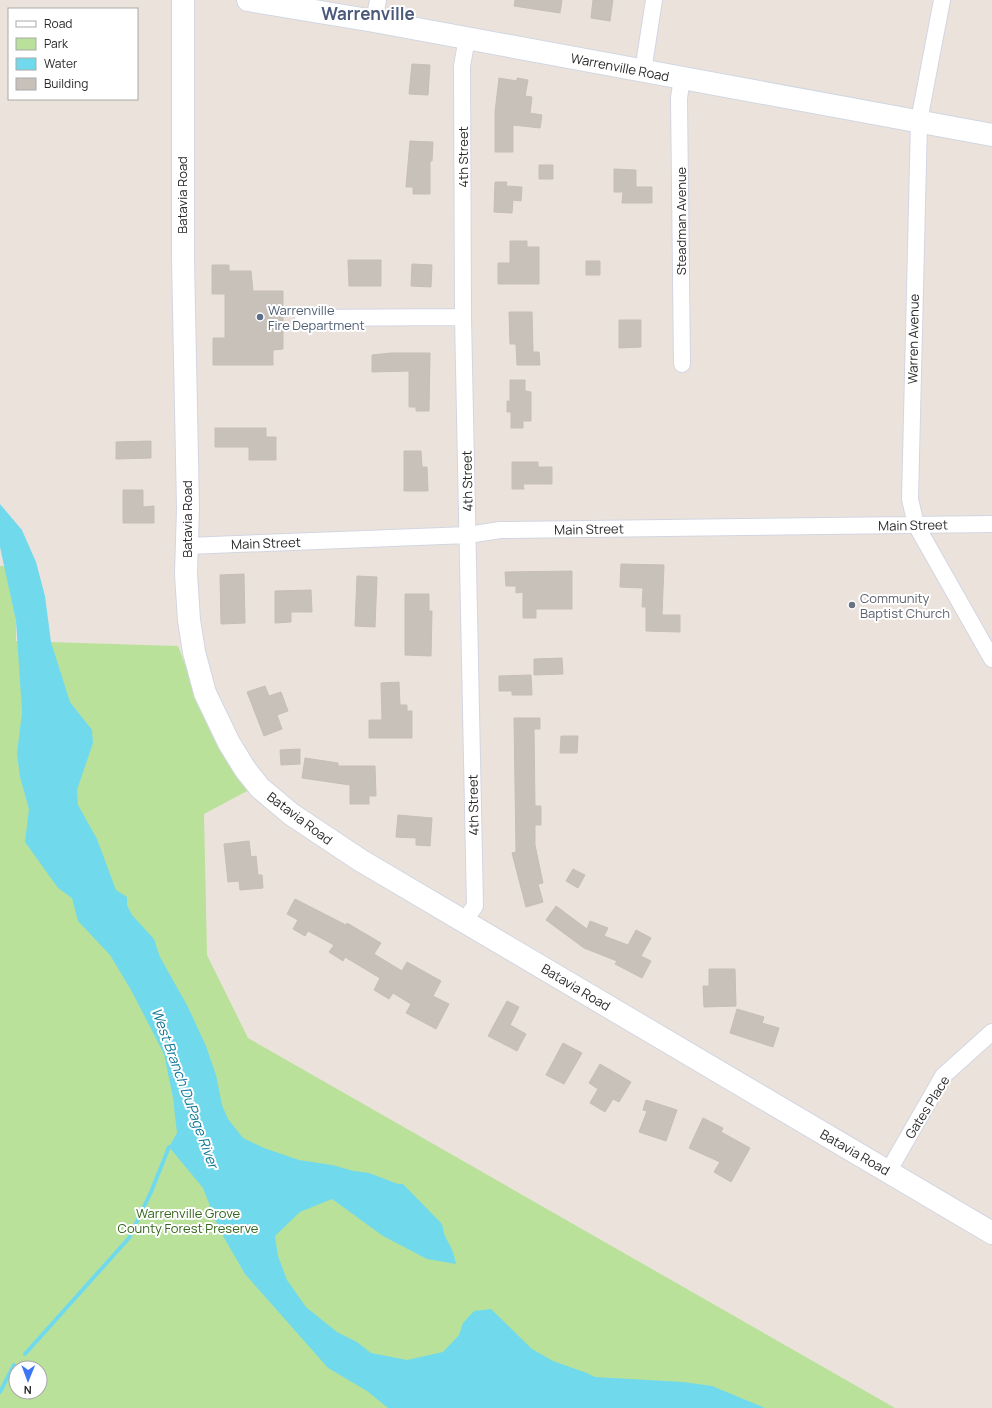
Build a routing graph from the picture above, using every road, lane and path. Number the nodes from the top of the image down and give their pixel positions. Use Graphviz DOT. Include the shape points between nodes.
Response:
graph roads {
  1 [pos="183,0"];
  2 [pos="248,0"];
  3 [pos="654,0"];
  4 [pos="942,0"];
  5 [pos="376,10"];
  6 [pos="467,38"];
  7 [pos="643,71"];
  8 [pos="682,78"];
  9 [pos="919,121"];
  10 [pos="992,135"];
  11 [pos="463,317"];
  12 [pos="303,318"];
  13 [pos="682,364"];
  14 [pos="916,524"];
  15 [pos="992,524"];
  16 [pos="468,535"];
  17 [pos="187,546"];
  18 [pos="992,658"];
  19 [pos="464,922"];
  20 [pos="992,1032"];
  21 [pos="888,1172"];
  22 [pos="992,1232"];
  1 -- 17 [label="main road, Batavia Road"];
  2 -- 5 [label="main road, Warrenville Road"];
  3 -- 7 [label="street"];
  4 -- 9 [label="street, Warren Avenue"];
  5 -- 6 [label="main road, Warrenville Road"];
  6 -- 7 [label="main road, Warrenville Road"];
  6 -- 11 [label="street, 4th Street" via="462,66"];
  7 -- 8 [label="main road, Warrenville Road"];
  8 -- 9 [label="main road, Warrenville Road"];
  8 -- 13 [label="street, Steadman Avenue" via="679,98"];
  9 -- 10 [label="main road, Warrenville Road"];
  9 -- 14 [label="street, Warren Avenue" via="910,499"];
  11 -- 12 [label="street"];
  11 -- 16 [label="street, 4th Street"];
  14 -- 15 [label="street, Main Street"];
  14 -- 16 [label="street, Main Street" via="508,530"];
  14 -- 18 [label="street, Warren Avenue"];
  16 -- 17 [label="street, Main Street"];
  16 -- 19 [label="street, 4th Street" via="475,906"];
  17 -- 19 [label="main road, Batavia Road" via="189,612 194,652 205,693 229,743 245,769 260,788 320,835"];
  19 -- 21 [label="main road, Batavia Road"];
  20 -- 21 [label="street, Gates Place" via="943,1076"];
  21 -- 22 [label="main road, Batavia Road"];
}
